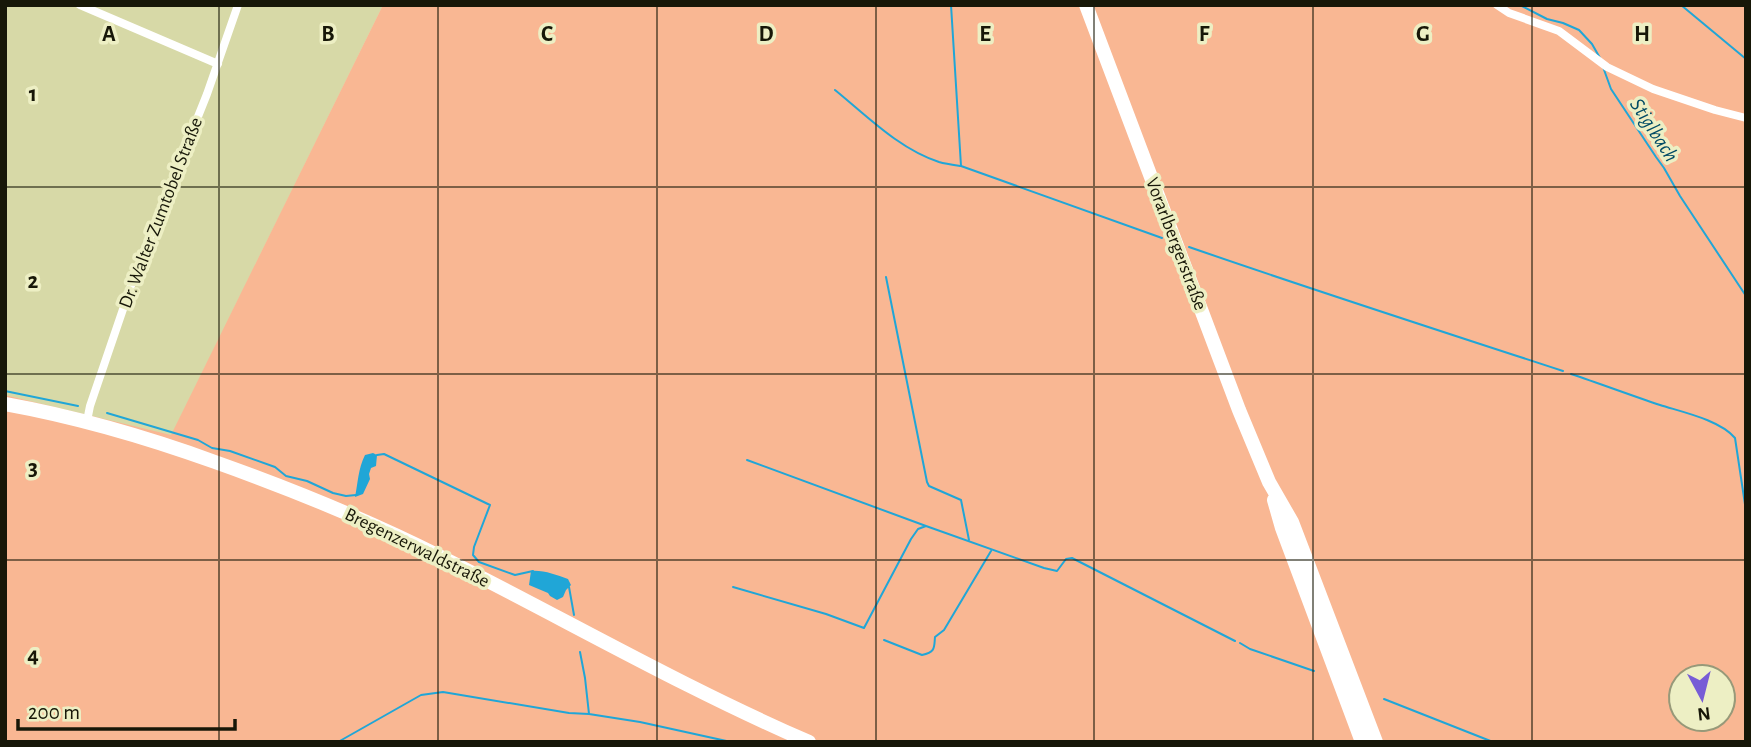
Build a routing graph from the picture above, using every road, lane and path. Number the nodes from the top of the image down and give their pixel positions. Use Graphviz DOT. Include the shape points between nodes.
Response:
graph roads {
  1 [pos="80,5"];
  2 [pos="238,5"];
  3 [pos="1086,5"];
  4 [pos="1497,5"];
  5 [pos="218,64"];
  6 [pos="1746,118"];
  7 [pos="5,404"];
  8 [pos="87,421"];
  9 [pos="1269,482"];
  10 [pos="809,742"];
  11 [pos="1362,742"];
  12 [pos="1376,742"];
  1 -- 5 [label="street"];
  2 -- 5 [label="street, Dr. Walter Zumtobel Straße"];
  3 -- 9 [label="main road, Vorarlbergerstraße"];
  4 -- 6 [label="street" via="1559,31 1607,67 1653,89"];
  5 -- 8 [label="street, Dr. Walter Zumtobel Straße" via="134,277"];
  7 -- 8 [label="main road, Bregenzerwaldstraße"];
  8 -- 10 [label="main road, Bregenzerwaldstraße" via="270,481 353,516"];
  9 -- 11 [label="main road, Vorarlbergerstraße"];
  9 -- 12 [label="main road, Vorarlbergerstraße" via="1292,522"];
}
